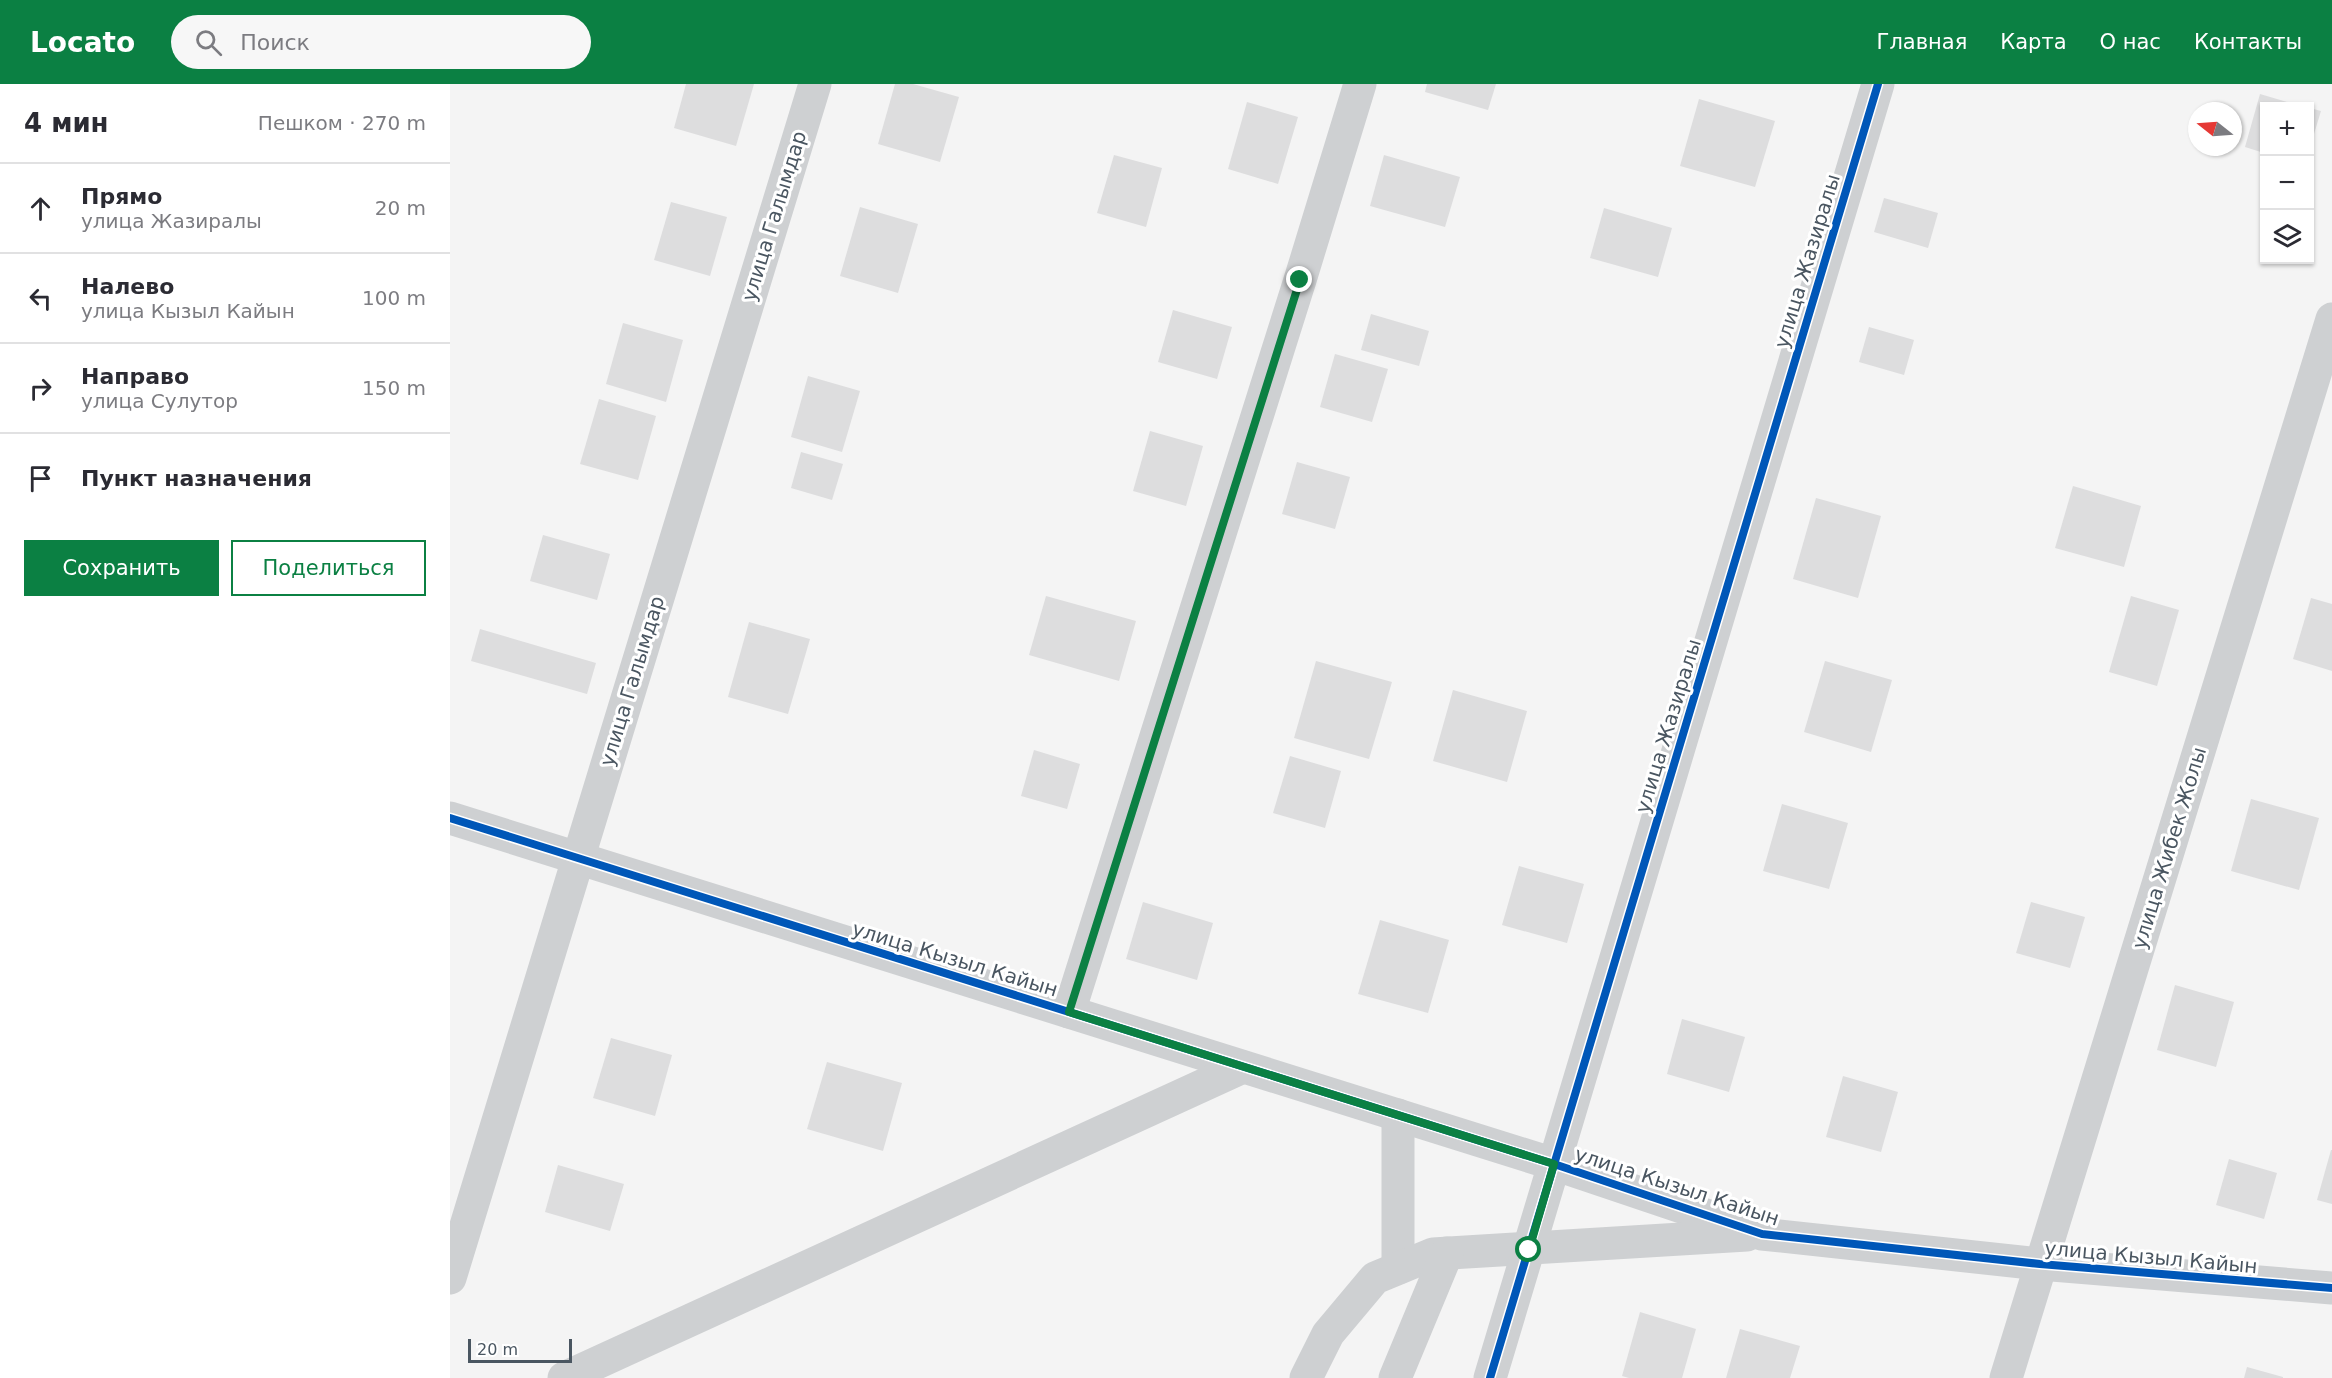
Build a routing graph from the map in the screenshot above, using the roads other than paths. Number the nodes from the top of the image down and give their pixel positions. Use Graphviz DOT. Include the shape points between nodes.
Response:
graph roads {
  1 [pos="815,84"];
  2 [pos="1360,84"];
  3 [pos="1878,84"];
  4 [pos="2332,319"];
  5 [pos="450,818"];
  6 [pos="578,858"];
  7 [pos="1069,1012"];
  8 [pos="1243,1067"];
  9 [pos="1398,1115"];
  10 [pos="1554,1164"];
  11 [pos="1762,1234"];
  12 [pos="1529,1250"];
  13 [pos="1447,1253"];
  14 [pos="2040,1264"];
  15 [pos="1398,1268"];
  16 [pos="450,1278"];
  17 [pos="2332,1288"];
  18 [pos="564,1378"];
  19 [pos="1306,1378"];
  20 [pos="1395,1378"];
  21 [pos="1490,1378"];
  22 [pos="2006,1378"];
  1 -- 6 [label="street, улица Галымдар"];
  2 -- 7 [label="street"];
  3 -- 10 [label="street, улица Жазиралы"];
  4 -- 14 [label="street, улица Жибек Жолы"];
  5 -- 6 [label="street, улица Кызыл Кайын"];
  6 -- 7 [label="street, улица Кызыл Кайын"];
  6 -- 16 [label="street, улица Галымдар"];
  7 -- 8 [label="street, улица Кызыл Кайын"];
  8 -- 9 [label="street, улица Кызыл Кайын"];
  8 -- 18 [label="street"];
  9 -- 10 [label="street, улица Кызыл Кайын"];
  9 -- 15 [label="street"];
  10 -- 11 [label="street, улица Кызыл Кайын"];
  10 -- 12 [label="street, улица Жазиралы"];
  11 -- 12 [label="street"];
  11 -- 14 [label="street, улица Кызыл Кайын"];
  12 -- 13 [label="street"];
  12 -- 21 [label="street, улица Жазиралы"];
  13 -- 15 [label="street" via="1432,1254"];
  13 -- 20 [label="street"];
  14 -- 17 [label="street, улица Кызыл Кайын"];
  14 -- 22 [label="street, улица Жибек Жолы"];
  15 -- 19 [label="street" via="1375,1278 1328,1334"];
}
